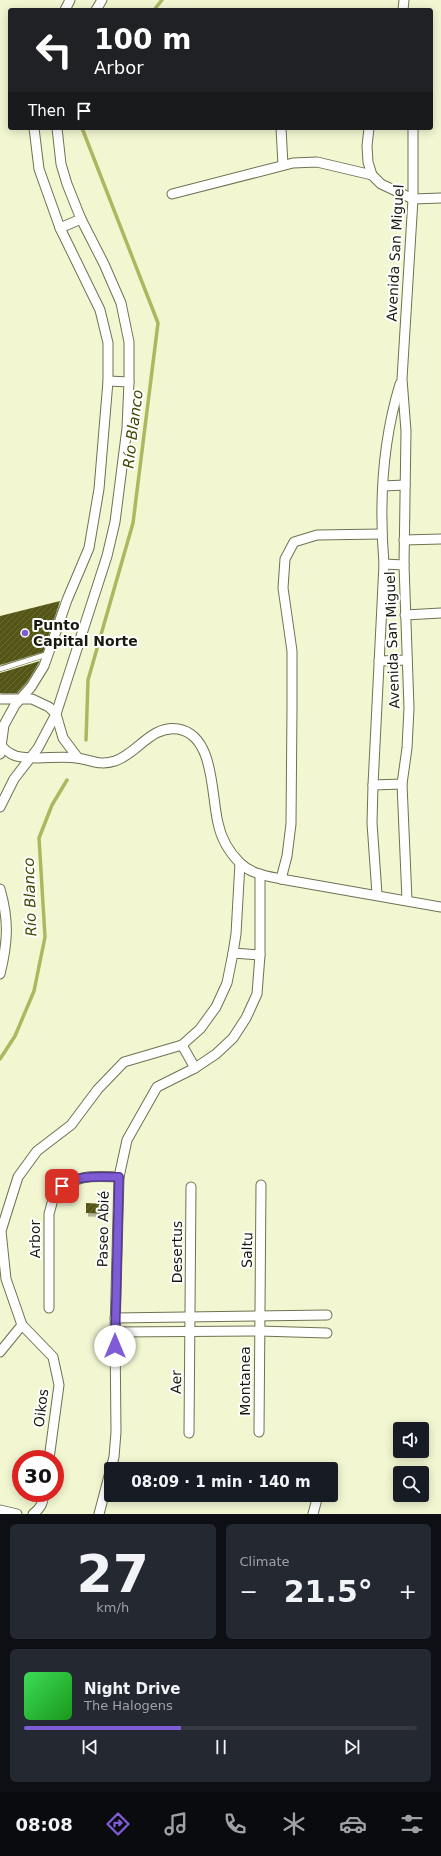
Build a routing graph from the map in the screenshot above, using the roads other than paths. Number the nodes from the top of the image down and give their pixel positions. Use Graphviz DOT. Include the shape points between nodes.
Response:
graph roads {
  1 [pos="34,130"];
  2 [pos="57,130"];
  3 [pos="281,130"];
  4 [pos="369,130"];
  5 [pos="413,130"];
  6 [pos="283,165"];
  7 [pos="372,175"];
  8 [pos="172,194"];
  9 [pos="441,198"];
  10 [pos="413,199"];
  11 [pos="81,219"];
  12 [pos="60,228"];
  13 [pos="402,379"];
  14 [pos="108,381"];
  15 [pos="129,382"];
  16 [pos="405,485"];
  17 [pos="383,486"];
  18 [pos="382,534"];
  19 [pos="441,539"];
  20 [pos="404,540"];
  21 [pos="384,564"];
  22 [pos="404,565"];
  23 [pos="441,613"];
  24 [pos="406,615"];
  25 [pos="49,654"];
  26 [pos="407,660"];
  27 [pos="379,661"];
  28 [pos="0,669"];
  29 [pos="22,698"];
  30 [pos="0,699"];
  31 [pos="56,714"];
  32 [pos="0,748"];
  33 [pos="31,758"];
  34 [pos="78,758"];
  35 [pos="402,784"];
  36 [pos="373,785"];
  37 [pos="0,808"];
  38 [pos="240,863"];
  39 [pos="260,874"];
  40 [pos="281,879"];
  41 [pos="0,889"];
  42 [pos="377,894"];
  43 [pos="407,900"];
  44 [pos="441,907"];
  45 [pos="233,953"];
  46 [pos="260,955"];
  47 [pos="0,974"];
  48 [pos="182,1046"];
  49 [pos="195,1068"];
  50 [pos="119,1177"];
  51 [pos="261,1185"];
  52 [pos="191,1187"];
  53 [pos="49,1308"];
  54 [pos="327,1314"];
  55 [pos="260,1315"];
  56 [pos="115,1318"];
  57 [pos="191,1318"];
  58 [pos="22,1325"];
  59 [pos="191,1331"];
  60 [pos="259,1331"];
  61 [pos="115,1332"];
  62 [pos="327,1332"];
  63 [pos="0,1352"];
  64 [pos="259,1432"];
  65 [pos="189,1433"];
  66 [pos="50,1450"];
  67 [pos="43,1502"];
  68 [pos="317,1502"];
  69 [pos="0,1510"];
  70 [pos="39,1513"];
  71 [pos="17,1514"];
  72 [pos="99,1514"];
  73 [pos="314,1514"];
  1 -- 12 [label="street" via="39,169"];
  2 -- 11 [label="street" via="61,164"];
  3 -- 6 [label="street"];
  4 -- 7 [label="street" via="368,162"];
  5 -- 10 [label="street, Avenida San Miguel"];
  6 -- 7 [label="street" via="317,162"];
  6 -- 8 [label="street"];
  7 -- 10 [label="street" via="381,184"];
  9 -- 10 [label="street"];
  10 -- 13 [label="street, Avenida San Miguel"];
  11 -- 12 [label="street"];
  11 -- 15 [label="street" via="121,303 129,342"];
  12 -- 14 [label="street" via="100,310 108,343"];
  13 -- 16 [label="street, Avenida San Miguel" via="406,431"];
  13 -- 17 [label="street, Avenida San Miguel" via="385,447"];
  14 -- 15 [label="street"];
  14 -- 25 [label="street" via="99,489 89,548 63,611"];
  15 -- 31 [label="street" via="115,522 107,556"];
  16 -- 17 [label="street"];
  16 -- 20 [label="street, Avenida San Miguel"];
  17 -- 18 [label="street, Avenida San Miguel"];
  18 -- 21 [label="street, Avenida San Miguel"];
  18 -- 40 [label="street" via="317,535 294,542 285,559 283,588 292,651 291,824"];
  19 -- 20 [label="street"];
  20 -- 22 [label="street, Avenida San Miguel"];
  21 -- 22 [label="street"];
  21 -- 27 [label="street, Avenida San Miguel"];
  22 -- 24 [label="street, Avenida San Miguel"];
  23 -- 24 [label="street"];
  24 -- 26 [label="street, Avenida San Miguel"];
  25 -- 28 [label="lane"];
  25 -- 29 [label="street" via="38,677"];
  26 -- 27 [label="street"];
  26 -- 35 [label="street, Avenida San Miguel" via="409,708"];
  27 -- 36 [label="street, Avenida San Miguel"];
  29 -- 30 [label="street"];
  29 -- 31 [label="street" via="41,702"];
  29 -- 32 [label="street" via="4,725"];
  31 -- 33 [label="street"];
  31 -- 34 [label="street" via="63,738"];
  32 -- 33 [label="street" via="15,756"];
  33 -- 34 [label="street"];
  33 -- 37 [label="street" via="14,779"];
  34 -- 38 [label="street" via="95,763 117,760 156,732 166,729 178,729 193,736 206,755 223,840"];
  35 -- 36 [label="street"];
  35 -- 43 [label="street, Avenida San Miguel"];
  36 -- 42 [label="street, Avenida San Miguel" via="372,823"];
  38 -- 39 [label="street"];
  38 -- 45 [label="street"];
  39 -- 40 [label="street"];
  39 -- 46 [label="street, Paseo Abié"];
  40 -- 42 [label="street"];
  41 -- 47 [label="street" via="8,924 6,951"];
  42 -- 43 [label="street"];
  43 -- 44 [label="street"];
  45 -- 46 [label="street"];
  45 -- 48 [label="street" via="227,983 216,1007 200,1030"];
  46 -- 49 [label="street, Paseo Abié" via="257,994 246,1018 233,1038 216,1054"];
  48 -- 49 [label="street"];
  48 -- 58 [label="street" via="124,1062 98,1089 70,1125 37,1151 18,1178 1,1231 6,1279"];
  49 -- 50 [label="street, Paseo Abié" via="157,1087 127,1140"];
  50 -- 53 [label="street, Arbor" via="88,1176 70,1181 55,1192 49,1214"];
  50 -- 56 [label="street, Paseo Abié"];
  51 -- 55 [label="street, Saltu"];
  52 -- 57 [label="street, Desertus"];
  54 -- 55 [label="street"];
  55 -- 57 [label="street"];
  55 -- 60 [label="street, Saltu"];
  56 -- 57 [label="street"];
  56 -- 61 [label="street, Paseo Abié"];
  57 -- 59 [label="street, Desertus"];
  58 -- 63 [label="street"];
  58 -- 66 [label="street, Oikos" via="53,1357 59,1385"];
  59 -- 60 [label="street"];
  59 -- 61 [label="street"];
  59 -- 65 [label="street, Aer"];
  60 -- 62 [label="street"];
  60 -- 64 [label="street, Montanea"];
  61 -- 72 [label="street, Paseo Abié" via="114,1457"];
  67 -- 70 [label="street"];
  68 -- 73 [label="street"];
  69 -- 71 [label="street"];
}
